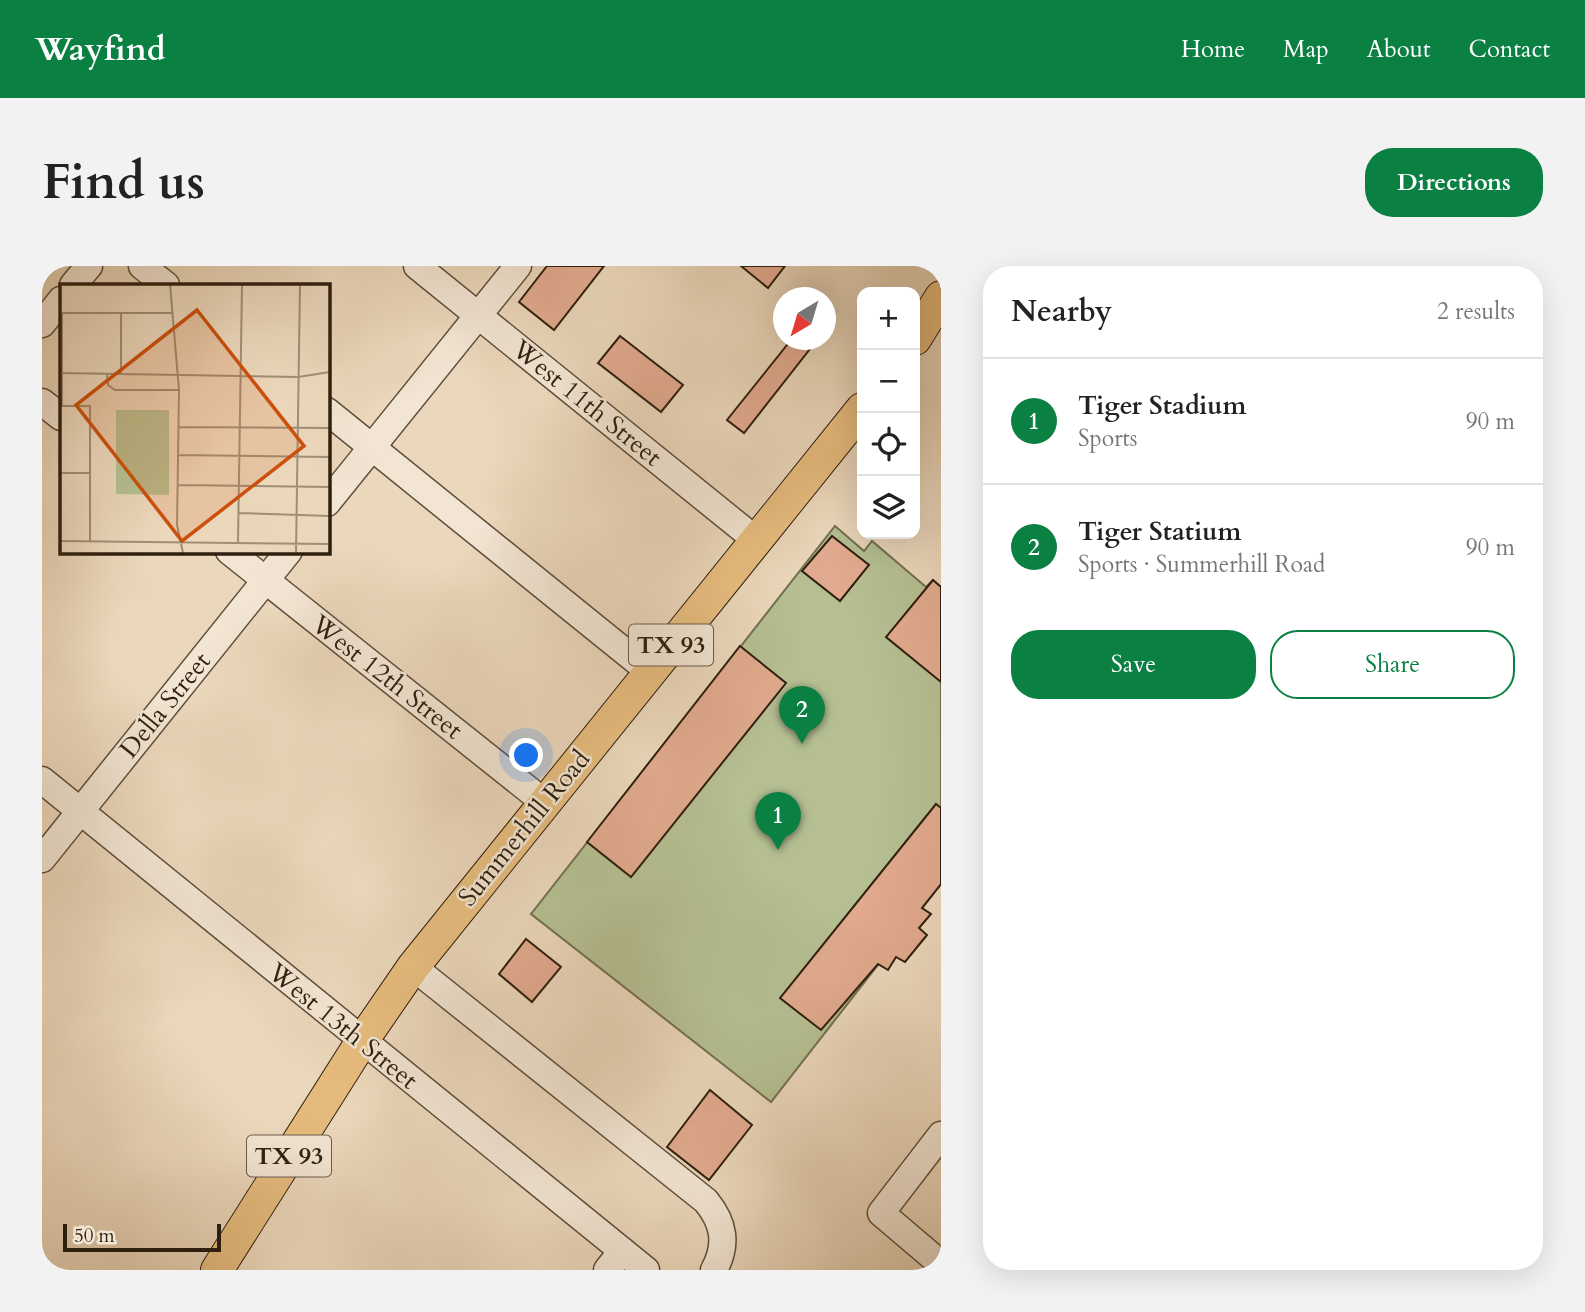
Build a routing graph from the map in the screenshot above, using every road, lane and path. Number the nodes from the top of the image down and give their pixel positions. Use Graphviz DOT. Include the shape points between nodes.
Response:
graph roads {
  1 [pos="89,266"];
  2 [pos="142,266"];
  3 [pos="417,266"];
  4 [pos="518,266"];
  5 [pos="74,284"];
  6 [pos="165,284"];
  7 [pos="941,297"];
  8 [pos="60,301"];
  9 [pos="478,315"];
  10 [pos="42,324"];
  11 [pos="920,331"];
  12 [pos="42,402"];
  13 [pos="329,413"];
  14 [pos="859,413"];
  15 [pos="60,416"];
  16 [pos="373,446"];
  17 [pos="329,501"];
  18 [pos="757,540"];
  19 [pos="231,553"];
  20 [pos="287,553"];
  21 [pos="265,580"];
  22 [pos="650,671"];
  23 [pos="42,780"];
  24 [pos="544,802"];
  25 [pos="80,810"];
  26 [pos="42,859"];
  27 [pos="413,967"];
  28 [pos="362,1041"];
  29 [pos="941,1135"];
  30 [pos="614,1260"];
  31 [pos="941,1264"];
  32 [pos="217,1270"];
  33 [pos="646,1270"];
  34 [pos="714,1270"];
  1 -- 5 [label="street"];
  2 -- 6 [label="street"];
  3 -- 9 [label="street, West 11th Street"];
  4 -- 9 [label="street"];
  7 -- 11 [label="main road"];
  8 -- 10 [label="street"];
  9 -- 16 [label="street"];
  9 -- 18 [label="street, West 11th Street"];
  12 -- 15 [label="street"];
  13 -- 16 [label="street"];
  14 -- 18 [label="main road, Summerhill Road / TX 93"];
  16 -- 17 [label="street"];
  16 -- 22 [label="street"];
  18 -- 22 [label="main road, Summerhill Road / TX 93"];
  19 -- 21 [label="street, West 12th Street"];
  20 -- 21 [label="street, Della Street"];
  21 -- 24 [label="street, West 12th Street"];
  21 -- 25 [label="street, Della Street"];
  22 -- 24 [label="main road, Summerhill Road / TX 93"];
  23 -- 25 [label="street, West 13th Street"];
  24 -- 27 [label="main road, Summerhill Road / TX 93"];
  25 -- 26 [label="street, Della Street"];
  25 -- 28 [label="street, West 13th Street"];
  27 -- 28 [label="main road, Summerhill Road / TX 93"];
  27 -- 34 [label="street" via="706,1201 723,1229"];
  28 -- 30 [label="street, West 13th Street"];
  28 -- 32 [label="main road, Summerhill Road / TX 93"];
  29 -- 31 [label="street" via="881,1213"];
  30 -- 33 [label="street, West 13th Street"];
}
